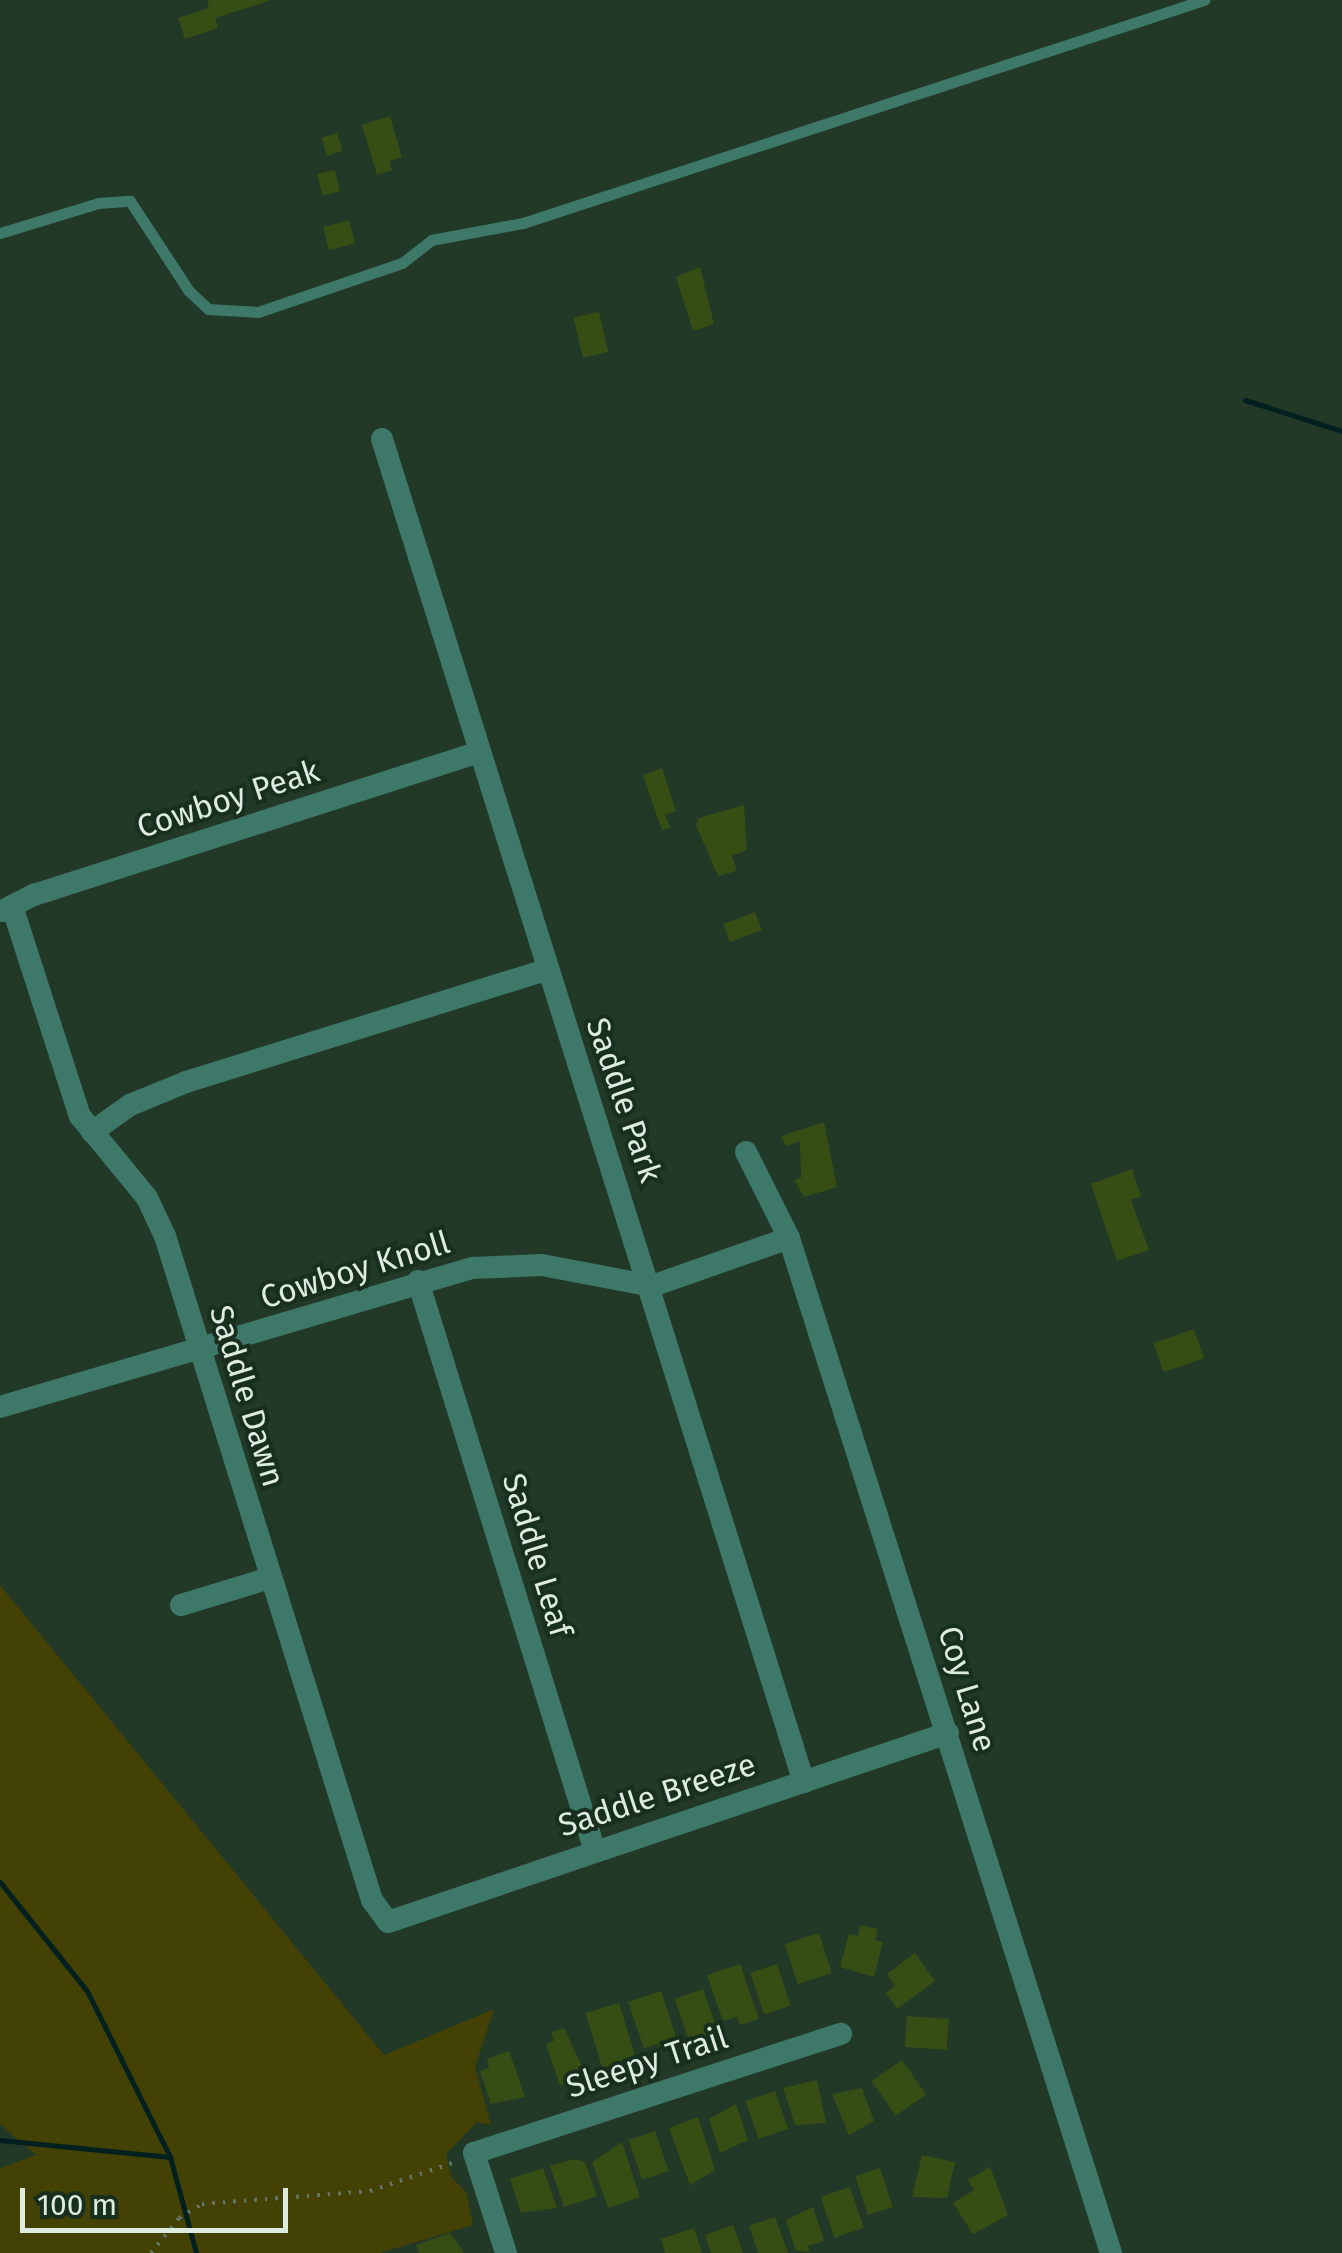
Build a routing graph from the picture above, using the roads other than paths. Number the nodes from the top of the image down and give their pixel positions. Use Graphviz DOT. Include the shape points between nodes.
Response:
graph roads {
  1 [pos="1204,0"];
  2 [pos="0,233"];
  3 [pos="382,440"];
  4 [pos="478,752"];
  5 [pos="6,909"];
  6 [pos="545,970"];
  7 [pos="92,1132"];
  8 [pos="746,1152"];
  9 [pos="790,1238"];
  10 [pos="418,1281"];
  11 [pos="652,1286"];
  12 [pos="200,1352"];
  13 [pos="0,1407"];
  14 [pos="270,1578"];
  15 [pos="181,1605"];
  16 [pos="948,1733"];
  17 [pos="804,1782"];
  18 [pos="594,1848"];
  19 [pos="388,1922"];
  20 [pos="841,2034"];
  21 [pos="506,2253"];
  22 [pos="1110,2253"];
  1 -- 2 [label="lane" via="524,222 431,240 402,263 258,312 208,309 130,200 98,202"];
  3 -- 4 [label="street, Saddle Park"];
  4 -- 5 [label="street, Cowboy Peak"];
  4 -- 6 [label="street, Saddle Park"];
  5 -- 7 [label="street, Saddle Dawn" via="72,1098"];
  6 -- 7 [label="street" via="186,1082 130,1105"];
  6 -- 11 [label="street, Saddle Park"];
  7 -- 12 [label="street, Saddle Dawn" via="157,1216"];
  8 -- 9 [label="street, Coy Lane"];
  9 -- 11 [label="street, Cowboy Knoll"];
  9 -- 16 [label="street, Coy Lane"];
  10 -- 11 [label="street, Cowboy Knoll" via="474,1268 542,1265"];
  10 -- 12 [label="street, Cowboy Knoll"];
  10 -- 18 [label="street, Saddle Leaf"];
  11 -- 17 [label="street, Saddle Park"];
  12 -- 13 [label="street, Cowboy Knoll"];
  12 -- 14 [label="street, Saddle Dawn"];
  14 -- 15 [label="street"];
  14 -- 19 [label="street, Saddle Dawn" via="372,1900"];
  16 -- 17 [label="street, Saddle Breeze"];
  16 -- 22 [label="street, Coy Lane"];
  17 -- 18 [label="street, Saddle Breeze"];
  18 -- 19 [label="street, Saddle Breeze"];
  20 -- 21 [label="street, Sleepy Trail" via="474,2153"];
}
